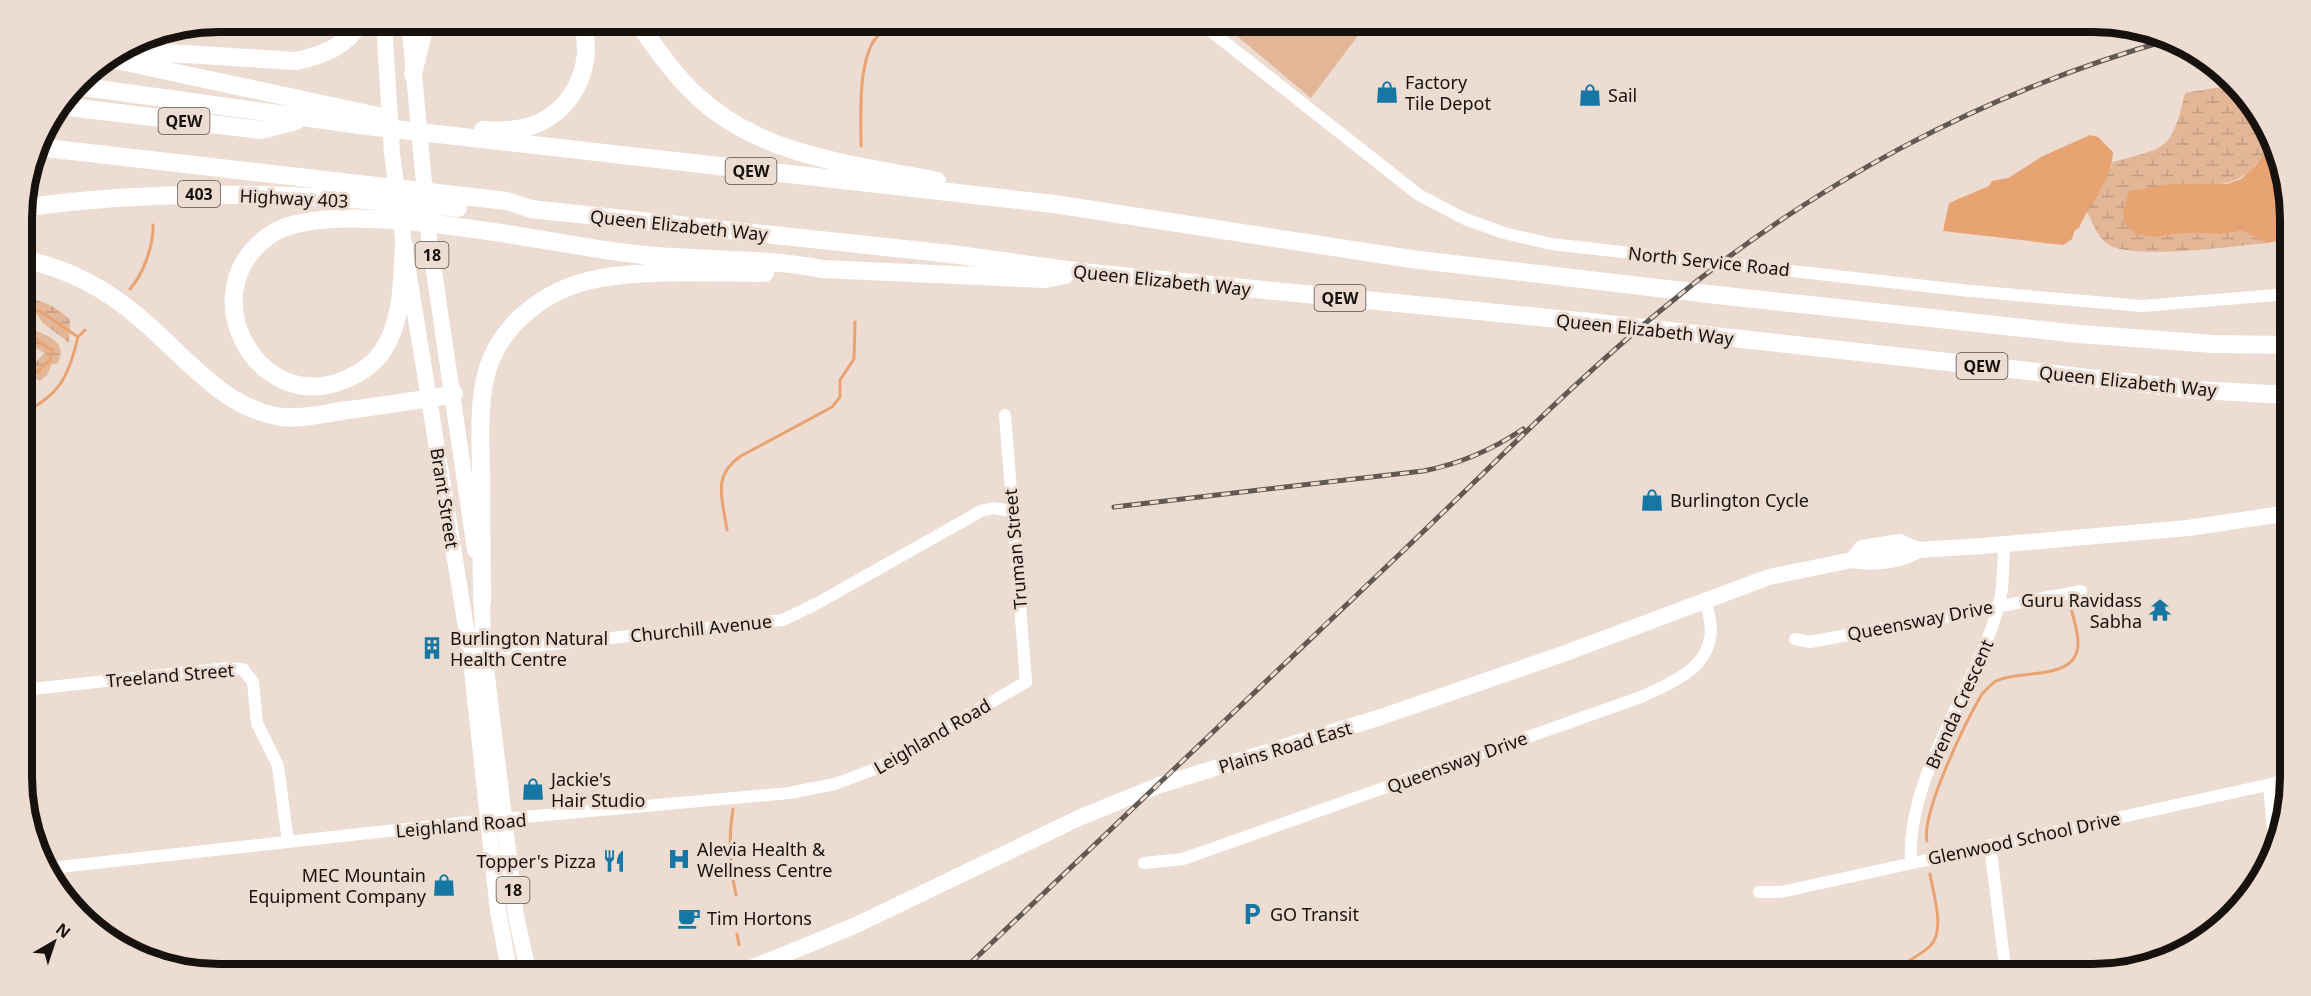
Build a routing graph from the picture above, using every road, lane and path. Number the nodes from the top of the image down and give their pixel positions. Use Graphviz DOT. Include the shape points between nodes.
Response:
graph roads {
  1 [pos="352,32"];
  2 [pos="385,32"];
  3 [pos="410,32"];
  4 [pos="423,32"];
  5 [pos="584,32"];
  6 [pos="645,32"];
  7 [pos="1212,32"];
  8 [pos="136,51"];
  9 [pos="118,61"];
  10 [pos="412,74"];
  11 [pos="86,87"];
  12 [pos="68,107"];
  13 [pos="307,119"];
  14 [pos="368,120"];
  15 [pos="443,131"];
  16 [pos="46,148"];
  17 [pos="376,193"];
  18 [pos="1054,204"];
  19 [pos="32,206"];
  20 [pos="404,245"];
  21 [pos="32,262"];
  22 [pos="822,269"];
  23 [pos="1082,272"];
  24 [pos="2280,295"];
  25 [pos="2280,345"];
  26 [pos="454,394"];
  27 [pos="2280,395"];
  28 [pos="430,399"];
  29 [pos="1005,415"];
  30 [pos="1012,511"];
  31 [pos="2280,514"];
  32 [pos="2004,544"];
  33 [pos="2081,591"];
  34 [pos="1706,598"];
  35 [pos="482,602"];
  36 [pos="2000,605"];
  37 [pos="1796,639"];
  38 [pos="476,652"];
  39 [pos="1026,682"];
  40 [pos="32,689"];
  41 [pos="2280,783"];
  42 [pos="2269,786"];
  43 [pos="506,820"];
  44 [pos="488,821"];
  45 [pos="2273,827"];
  46 [pos="288,842"];
  47 [pos="1990,846"];
  48 [pos="1144,863"];
  49 [pos="1911,863"];
  50 [pos="54,868"];
  51 [pos="1758,892"];
  52 [pos="507,964"];
  53 [pos="527,964"];
  54 [pos="761,964"];
  55 [pos="2005,964"];
  1 -- 8 [label="highway" via="334,49 297,60"];
  2 -- 20 [label="main road, Brant Street / 18" via="392,153"];
  3 -- 10 [label="main road, Brant Street / 18"];
  4 -- 10 [label="highway"];
  5 -- 15 [label="highway" via="585,66 570,96 549,117 504,131"];
  6 -- 18 [label="highway" via="696,96 756,136 801,154"];
  7 -- 24 [label="street, North Service Road" via="1419,195 1465,219 1504,233 1551,244 1682,259 2142,306"];
  9 -- 14 [label="highway"];
  10 -- 26 [label="main road, Brant Street / 18" via="429,237"];
  11 -- 13 [label="highway"];
  12 -- 13 [label="highway, QEW" via="261,130"];
  13 -- 14 [label="highway, QEW"];
  14 -- 15 [label="highway"];
  15 -- 18 [label="highway, QEW"];
  16 -- 17 [label="highway, Queen Elizabeth Way / QEW"];
  17 -- 19 [label="highway, Highway 403 / 403" via="206,194"];
  17 -- 23 [label="highway, Queen Elizabeth Way / QEW" via="450,201 507,201 531,209 940,252"];
  18 -- 25 [label="highway, QEW" via="1411,259 1653,288 2079,334"];
  20 -- 22 [label="highway" via="402,299 393,328 383,351 362,371 326,386 301,385 274,375 252,356 238,330 232,299 236,280 245,260 259,244 286,226 301,223 337,219 449,226 635,254"];
  20 -- 28 [label="main road, Brant Street / 18"];
  21 -- 28 [label="highway" via="98,287 234,400 261,412 284,417"];
  22 -- 23 [label="highway" via="1045,279"];
  22 -- 35 [label="highway" via="602,278 567,287 524,314 490,364 481,402"];
  23 -- 27 [label="highway, Queen Elizabeth Way / QEW" via="1599,323 2198,390"];
  26 -- 28 [label="highway"];
  26 -- 35 [label="main road, Brant Street / 18"];
  28 -- 38 [label="main road, Brant Street / 18"];
  29 -- 30 [label="street, Truman Street"];
  30 -- 38 [label="street, Churchill Avenue" via="981,511 783,620"];
  30 -- 39 [label="street, Truman Street"];
  31 -- 32 [label="main road" via="2188,528"];
  32 -- 34 [label="main road, Plains Road East" via="1918,550 1909,556 1864,562 1852,560 1769,577"];
  32 -- 36 [label="street, Brenda Crescent"];
  33 -- 36 [label="street, Queensway Drive"];
  34 -- 48 [label="street, Queensway Drive" via="1711,630 1700,660 1683,677 1641,697 1183,859"];
  34 -- 54 [label="main road, Plains Road East" via="1458,691 1160,785 1081,817 854,926"];
  35 -- 38 [label="main road, Brant Street / 18"];
  36 -- 37 [label="street, Queensway Drive" via="1810,642"];
  36 -- 49 [label="street, Brenda Crescent" via="1930,769 1909,840"];
  38 -- 43 [label="main road, Brant Street / 18"];
  38 -- 44 [label="main road, Brant Street / 18"];
  39 -- 43 [label="street, Leighland Road" via="875,770 835,784 789,793"];
  40 -- 46 [label="street, Treeland Street" via="243,669 253,682 257,723 281,776"];
  41 -- 42 [label="street, Glenwood School Drive"];
  42 -- 45 [label="street"];
  42 -- 47 [label="street, Glenwood School Drive"];
  43 -- 44 [label="street, Leighland Road"];
  43 -- 53 [label="main road, Brant Street / 18" via="516,916"];
  44 -- 46 [label="street, Leighland Road"];
  44 -- 52 [label="main road, Brant Street / 18"];
  46 -- 50 [label="street, Leighland Road"];
  47 -- 49 [label="street, Glenwood School Drive"];
  47 -- 55 [label="street"];
  49 -- 51 [label="street, Glenwood School Drive" via="1781,892"];
}
